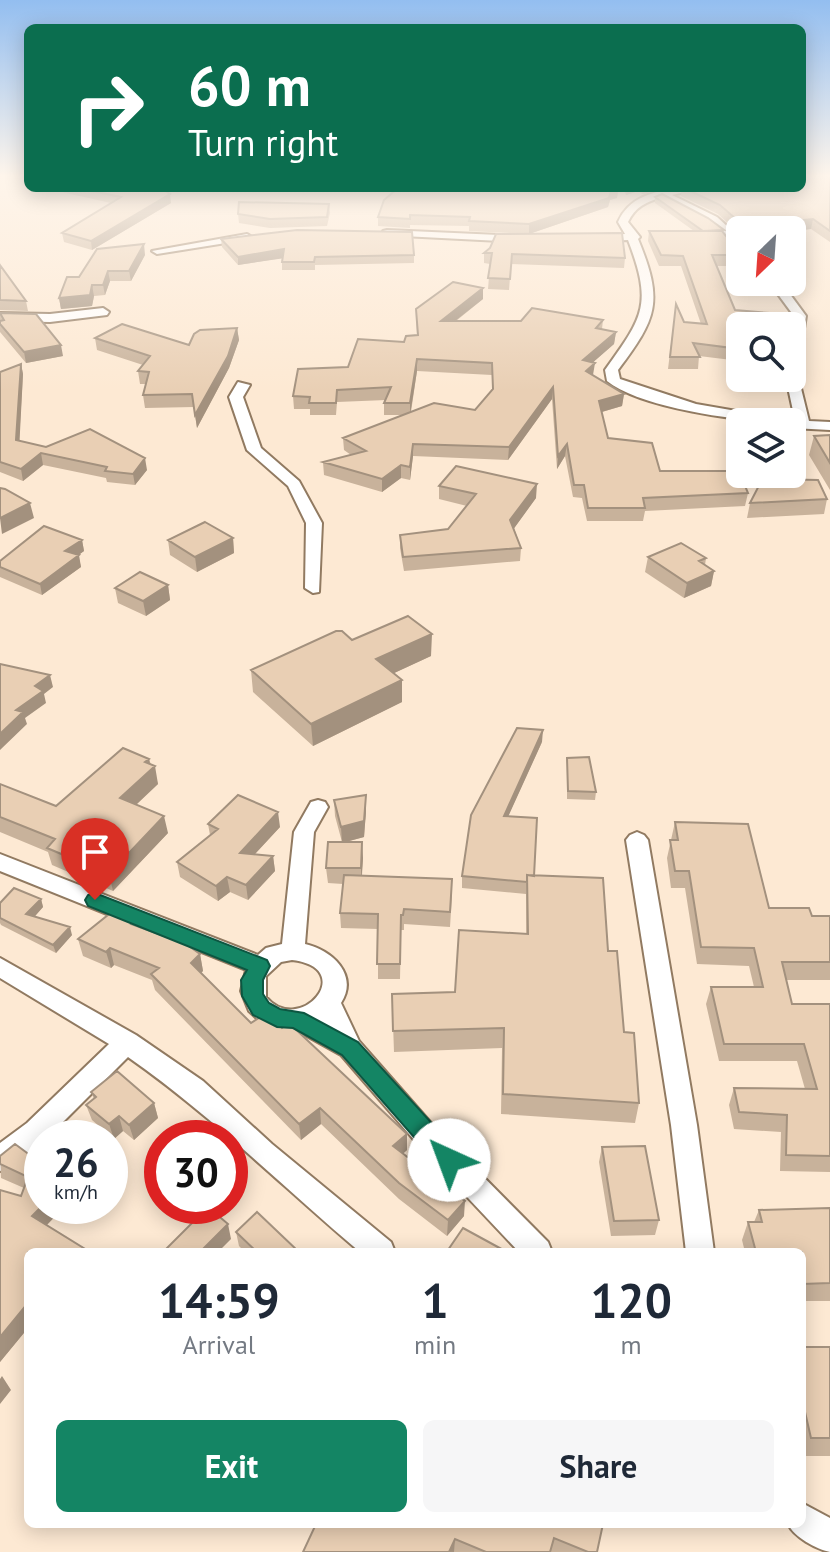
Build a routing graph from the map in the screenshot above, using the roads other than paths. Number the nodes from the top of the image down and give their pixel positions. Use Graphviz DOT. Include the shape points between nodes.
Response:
graph roads {
  1 [pos="187,246"];
  2 [pos="638,246"];
  3 [pos="157,251"];
  4 [pos="103,312"];
  5 [pos="0,317"];
  6 [pos="243,385"];
  7 [pos="726,413"];
  8 [pos="806,425"];
  9 [pos="830,426"];
  10 [pos="313,588"];
  11 [pos="318,807"];
  12 [pos="637,840"];
  13 [pos="0,862"];
  14 [pos="293,951"];
  15 [pos="260,966"];
  16 [pos="0,967"];
  17 [pos="329,1003"];
  18 [pos="296,1020"];
  19 [pos="127,1042"];
  20 [pos="350,1048"];
  21 [pos="0,1159"];
  22 [pos="376,1248"];
  23 [pos="534,1248"];
  24 [pos="699,1248"];
  25 [pos="806,1522"];
  26 [pos="830,1537"];
  1 -- 3 [label="street"];
  2 -- 7 [label="street" via="650,308 646,322 611,370 614,381 641,393"];
  4 -- 5 [label="street"];
  6 -- 10 [label="street" via="236,397 254,450 294,484 314,523"];
  8 -- 9 [label="street"];
  11 -- 14 [label="street" via="304,832"];
  12 -- 24 [label="street"];
  13 -- 15 [label="street"];
  14 -- 15 [label="street"];
  14 -- 17 [label="street" via="311,952 335,973 337,988"];
  15 -- 18 [label="street" via="252,980 252,996 277,1018"];
  16 -- 19 [label="street"];
  17 -- 18 [label="street"];
  17 -- 20 [label="street"];
  18 -- 20 [label="street"];
  19 -- 21 [label="street"];
  19 -- 22 [label="street" via="194,1089"];
  20 -- 23 [label="street"];
  25 -- 26 [label="street"];
}
